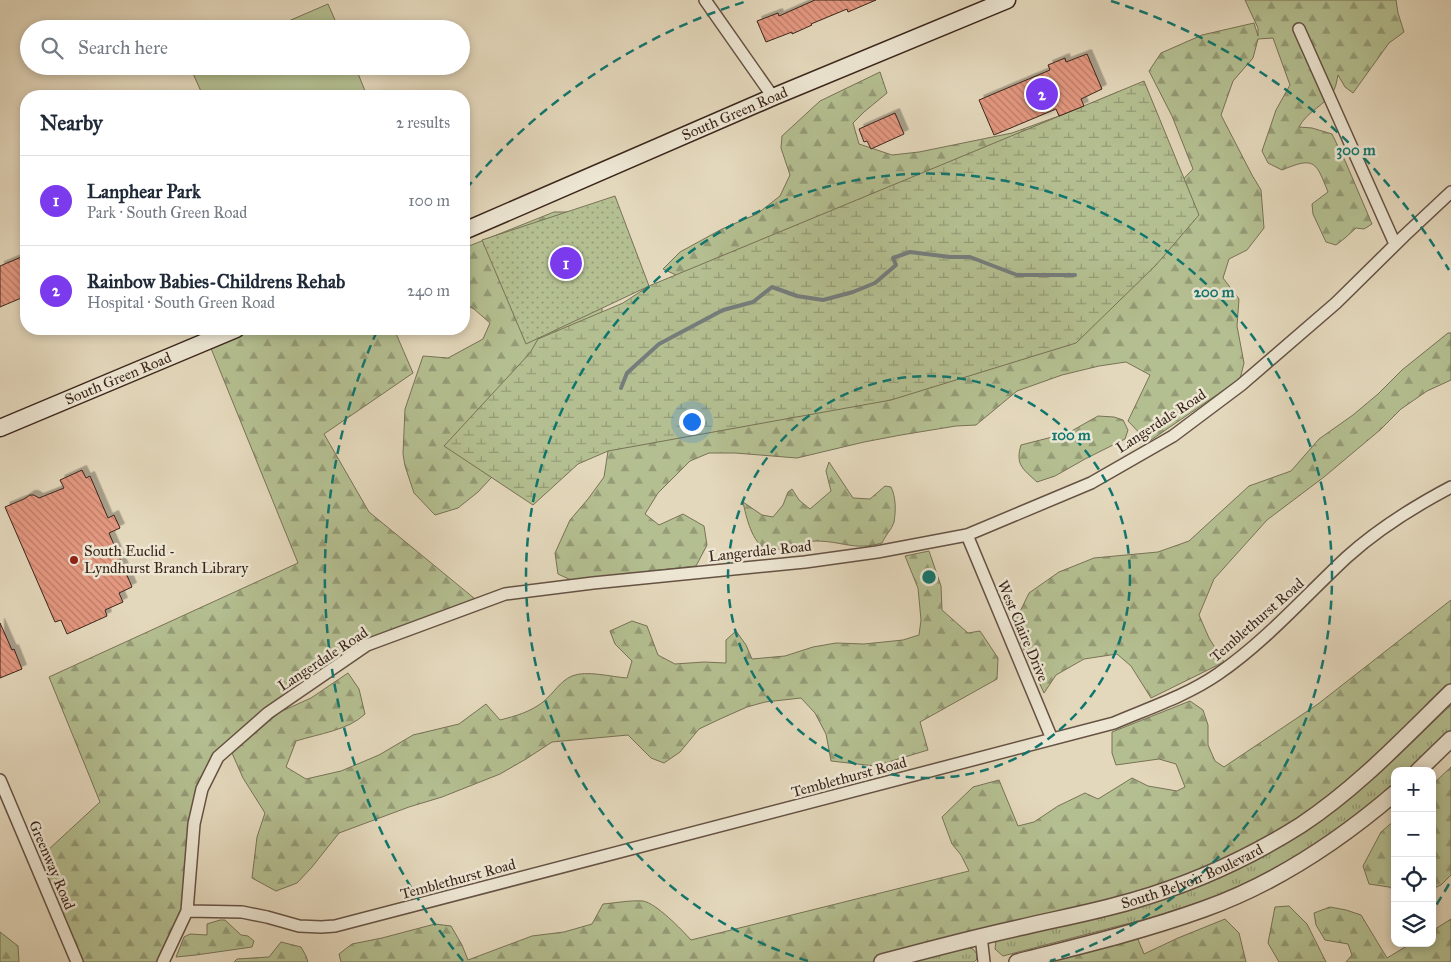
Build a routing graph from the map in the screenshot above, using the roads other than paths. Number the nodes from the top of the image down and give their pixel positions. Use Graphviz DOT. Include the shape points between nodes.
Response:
graph roads {
  1 [pos="705,0"];
  2 [pos="998,2"];
  3 [pos="1299,29"];
  4 [pos="773,97"];
  5 [pos="1451,192"];
  6 [pos="470,227"];
  7 [pos="1395,244"];
  8 [pos="222,335"];
  9 [pos="0,428"];
  10 [pos="1451,487"];
  11 [pos="967,535"];
  12 [pos="1451,692"];
  13 [pos="1052,739"];
  14 [pos="1451,739"];
  15 [pos="1422,767"];
  16 [pos="0,780"];
  17 [pos="1391,795"];
  18 [pos="187,911"];
  19 [pos="981,936"];
  20 [pos="77,962"];
  21 [pos="163,962"];
  22 [pos="882,962"];
  23 [pos="984,962"];
  24 [pos="1018,962"];
  1 -- 4 [label="street"];
  2 -- 4 [label="main road, South Green Road"];
  3 -- 7 [label="street"];
  4 -- 6 [label="main road, South Green Road"];
  5 -- 7 [label="street, Langerdale Road"];
  7 -- 11 [label="street, Langerdale Road" via="1336,303 1241,385 1173,436 1091,483"];
  8 -- 9 [label="main road, South Green Road"];
  10 -- 13 [label="street, Temblethurst Road" via="1422,502 1349,556 1244,655 1216,676 1190,692 1114,723"];
  11 -- 13 [label="street, West Claire Drive"];
  11 -- 18 [label="street, Langerdale Road" via="805,562 506,594 368,645 268,713 218,756 202,788 194,824"];
  12 -- 19 [label="street, South Belvoir Boulevard" via="1348,790 1301,825 1262,847 1199,878 1132,901"];
  13 -- 18 [label="street, Temblethurst Road" via="335,926 299,926 242,912"];
  14 -- 15 [label="street"];
  16 -- 20 [label="street, Greenway Road"];
  17 -- 24 [label="street, South Belvoir Boulevard" via="1325,846 1288,869 1206,909 1142,930"];
  18 -- 21 [label="street, Langerdale Road"];
  19 -- 22 [label="street, South Belvoir Boulevard"];
  19 -- 23 [label="street"];
}
